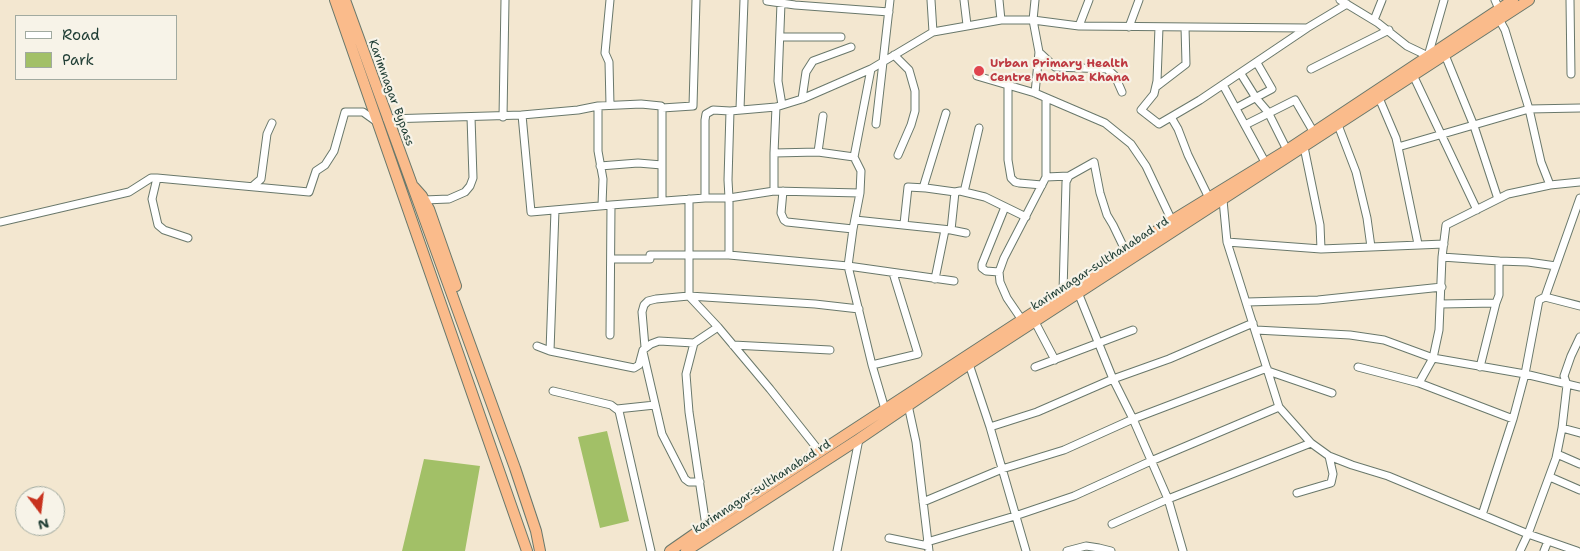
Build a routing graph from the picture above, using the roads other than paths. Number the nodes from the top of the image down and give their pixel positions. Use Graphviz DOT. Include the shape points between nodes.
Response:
graph roads {
  1 [pos="335,0"];
  2 [pos="344,0"];
  3 [pos="505,0"];
  4 [pos="610,0"];
  5 [pos="696,0"];
  6 [pos="744,0"];
  7 [pos="890,0"];
  8 [pos="931,0"];
  9 [pos="964,0"];
  10 [pos="999,0"];
  11 [pos="1035,0"];
  12 [pos="1089,0"];
  13 [pos="1139,0"];
  14 [pos="1340,0"];
  15 [pos="1382,0"];
  16 [pos="1444,0"];
  17 [pos="1513,0"];
  18 [pos="1529,0"];
  19 [pos="1570,0"];
  20 [pos="767,1"];
  21 [pos="781,3"];
  22 [pos="1347,4"];
  23 [pos="1498,9"];
  24 [pos="889,12"];
  25 [pos="1000,20"];
  26 [pos="1033,20"];
  27 [pos="1374,20"];
  28 [pos="967,25"];
  29 [pos="1079,26"];
  30 [pos="1185,26"];
  31 [pos="1128,27"];
  32 [pos="1159,27"];
  33 [pos="1307,28"];
  34 [pos="1388,30"];
  35 [pos="933,32"];
  36 [pos="781,37"];
  37 [pos="841,37"];
  38 [pos="851,47"];
  39 [pos="1039,52"];
  40 [pos="894,55"];
  41 [pos="1437,57"];
  42 [pos="882,63"];
  43 [pos="1256,63"];
  44 [pos="1311,69"];
  45 [pos="871,70"];
  46 [pos="1241,74"];
  47 [pos="1571,74"];
  48 [pos="977,76"];
  49 [pos="1413,76"];
  50 [pos="1223,85"];
  51 [pos="1008,86"];
  52 [pos="1155,88"];
  53 [pos="1122,92"];
  54 [pos="1035,94"];
  55 [pos="802,98"];
  56 [pos="1256,98"];
  57 [pos="1379,98"];
  58 [pos="1046,99"];
  59 [pos="598,106"];
  60 [pos="610,106"];
  61 [pos="779,106"];
  62 [pos="662,108"];
  63 [pos="1236,108"];
  64 [pos="1580,108"];
  65 [pos="740,109"];
  66 [pos="1529,109"];
  67 [pos="730,111"];
  68 [pos="1268,112"];
  69 [pos="946,113"];
  70 [pos="503,116"];
  71 [pos="522,116"];
  72 [pos="824,116"];
  73 [pos="471,117"];
  74 [pos="1171,118"];
  75 [pos="382,121"];
  76 [pos="272,123"];
  77 [pos="876,124"];
  78 [pos="1245,125"];
  79 [pos="1338,125"];
  80 [pos="1474,126"];
  81 [pos="979,128"];
  82 [pos="1313,131"];
  83 [pos="1441,135"];
  84 [pos="1304,147"];
  85 [pos="1398,148"];
  86 [pos="1287,150"];
  87 [pos="818,152"];
  88 [pos="774,153"];
  89 [pos="898,155"];
  90 [pos="854,156"];
  91 [pos="1265,162"];
  92 [pos="662,165"];
  93 [pos="600,166"];
  94 [pos="1069,176"];
  95 [pos="1046,177"];
  96 [pos="157,178"];
  97 [pos="410,182"];
  98 [pos="1580,182"];
  99 [pos="1042,185"];
  100 [pos="1550,185"];
  101 [pos="254,186"];
  102 [pos="923,188"];
  103 [pos="774,191"];
  104 [pos="783,192"];
  105 [pos="955,192"];
  106 [pos="964,192"];
  107 [pos="860,193"];
  108 [pos="705,198"];
  109 [pos="729,198"];
  110 [pos="1209,198"];
  111 [pos="1580,198"];
  112 [pos="689,199"];
  113 [pos="1498,199"];
  114 [pos="424,200"];
  115 [pos="1223,200"];
  116 [pos="662,201"];
  117 [pos="602,205"];
  118 [pos="611,205"];
  119 [pos="1005,207"];
  120 [pos="555,210"];
  121 [pos="1477,210"];
  122 [pos="1026,217"];
  123 [pos="855,220"];
  124 [pos="0,222"];
  125 [pos="904,224"];
  126 [pos="1174,225"];
  127 [pos="853,229"];
  128 [pos="948,230"];
  129 [pos="966,233"];
  130 [pos="188,238"];
  131 [pos="1227,242"];
  132 [pos="1418,244"];
  133 [pos="1444,244"];
  134 [pos="1371,247"];
  135 [pos="1321,249"];
  136 [pos="1126,252"];
  137 [pos="690,255"];
  138 [pos="730,255"];
  139 [pos="1442,257"];
  140 [pos="611,259"];
  141 [pos="1499,261"];
  142 [pos="848,266"];
  143 [pos="1556,266"];
  144 [pos="893,272"];
  145 [pos="999,272"];
  146 [pos="935,279"];
  147 [pos="954,281"];
  148 [pos="1442,287"];
  149 [pos="1077,289"];
  150 [pos="1063,292"];
  151 [pos="689,296"];
  152 [pos="1545,297"];
  153 [pos="1247,302"];
  154 [pos="1496,303"];
  155 [pos="1441,304"];
  156 [pos="1580,306"];
  157 [pos="859,309"];
  158 [pos="1022,320"];
  159 [pos="1035,322"];
  160 [pos="718,327"];
  161 [pos="1255,327"];
  162 [pos="1134,330"];
  163 [pos="610,335"];
  164 [pos="1580,337"];
  165 [pos="1098,342"];
  166 [pos="694,343"];
  167 [pos="733,344"];
  168 [pos="536,346"];
  169 [pos="644,348"];
  170 [pos="830,350"];
  171 [pos="550,351"];
  172 [pos="1433,358"];
  173 [pos="1055,360"];
  174 [pos="969,364"];
  175 [pos="872,365"];
  176 [pos="1035,367"];
  177 [pos="1358,367"];
  178 [pos="1480,367"];
  179 [pos="1268,370"];
  180 [pos="1525,374"];
  181 [pos="1113,379"];
  182 [pos="1419,383"];
  183 [pos="1567,385"];
  184 [pos="1580,387"];
  185 [pos="553,391"];
  186 [pos="1332,393"];
  187 [pos="655,405"];
  188 [pos="908,405"];
  189 [pos="1280,407"];
  190 [pos="617,409"];
  191 [pos="885,409"];
  192 [pos="1513,418"];
  193 [pos="1133,419"];
  194 [pos="990,427"];
  195 [pos="1562,428"];
  196 [pos="1580,432"];
  197 [pos="859,439"];
  198 [pos="1311,443"];
  199 [pos="820,452"];
  200 [pos="1557,454"];
  201 [pos="1328,456"];
  202 [pos="1151,461"];
  203 [pos="1580,464"];
  204 [pos="1002,469"];
  205 [pos="1550,477"];
  206 [pos="700,482"];
  207 [pos="1580,490"];
  208 [pos="1297,493"];
  209 [pos="1168,499"];
  210 [pos="923,502"];
  211 [pos="1482,515"];
  212 [pos="1016,516"];
  213 [pos="1112,524"];
  214 [pos="706,526"];
  215 [pos="1528,534"];
  216 [pos="888,538"];
  217 [pos="1548,541"];
  218 [pos="928,546"];
  219 [pos="528,551"];
  220 [pos="540,551"];
  221 [pos="547,551"];
  222 [pos="651,551"];
  223 [pos="670,551"];
  224 [pos="686,551"];
  225 [pos="837,551"];
  226 [pos="1026,551"];
  227 [pos="1068,551"];
  228 [pos="1111,551"];
  229 [pos="1183,551"];
  230 [pos="1520,551"];
  231 [pos="1544,551"];
  232 [pos="1577,551"];
  1 -- 75 [label="highway"];
  2 -- 75 [label="highway, Karimnagar Bypass"];
  3 -- 70 [label="street"];
  4 -- 60 [label="street" via="605,53 609,62"];
  5 -- 62 [label="street" via="693,106"];
  6 -- 65 [label="street"];
  7 -- 24 [label="street"];
  8 -- 35 [label="street"];
  9 -- 28 [label="street"];
  10 -- 25 [label="street"];
  11 -- 26 [label="street"];
  12 -- 29 [label="street"];
  13 -- 31 [label="street"];
  14 -- 22 [label="street"];
  15 -- 27 [label="street"];
  16 -- 41 [label="street"];
  17 -- 23 [label="highway"];
  18 -- 23 [label="highway, karimnagar-sulthanabad rd"];
  19 -- 47 [label="street"];
  20 -- 21 [label="street"];
  21 -- 24 [label="street"];
  21 -- 36 [label="street"];
  22 -- 27 [label="street"];
  22 -- 33 [label="street"];
  23 -- 41 [label="highway, karimnagar-sulthanabad rd"];
  23 -- 41 [label="highway"];
  23 -- 66 [label="street"];
  24 -- 42 [label="street"];
  25 -- 26 [label="street"];
  25 -- 28 [label="street"];
  26 -- 29 [label="street"];
  26 -- 39 [label="street"];
  27 -- 34 [label="street"];
  28 -- 35 [label="street"];
  29 -- 31 [label="street"];
  30 -- 32 [label="street"];
  30 -- 33 [label="street"];
  30 -- 52 [label="street" via="1186,64"];
  31 -- 32 [label="street"];
  32 -- 52 [label="street" via="1158,81"];
  33 -- 43 [label="street"];
  34 -- 41 [label="street" via="1407,46"];
  34 -- 44 [label="street"];
  35 -- 40 [label="street"];
  36 -- 37 [label="street"];
  36 -- 61 [label="street"];
  38 -- 55 [label="street" via="813,61 806,72"];
  39 -- 53 [label="street" via="1055,67 1107,70 1116,76"];
  39 -- 54 [label="street"];
  40 -- 42 [label="street"];
  40 -- 89 [label="street" via="909,70 915,91 915,111"];
  41 -- 49 [label="highway, karimnagar-sulthanabad rd"];
  41 -- 80 [label="street"];
  41 -- 82 [label="highway"];
  42 -- 45 [label="street"];
  42 -- 77 [label="street"];
  43 -- 46 [label="street"];
  43 -- 56 [label="street" via="1272,89"];
  45 -- 55 [label="street"];
  45 -- 90 [label="street"];
  46 -- 50 [label="street"];
  46 -- 56 [label="street"];
  48 -- 51 [label="street"];
  49 -- 57 [label="highway, karimnagar-sulthanabad rd"];
  49 -- 83 [label="street"];
  50 -- 63 [label="street"];
  50 -- 74 [label="street"];
  51 -- 54 [label="street"];
  51 -- 99 [label="street" via="1011,178 1019,183"];
  52 -- 74 [label="street" via="1141,110 1159,124"];
  54 -- 58 [label="street"];
  55 -- 61 [label="street"];
  56 -- 63 [label="street"];
  56 -- 68 [label="street"];
  57 -- 79 [label="highway, karimnagar-sulthanabad rd"];
  57 -- 85 [label="street"];
  58 -- 95 [label="street"];
  58 -- 126 [label="street" via="1105,124 1131,144 1146,166"];
  59 -- 60 [label="street"];
  59 -- 71 [label="street"];
  59 -- 93 [label="street"];
  60 -- 62 [label="street" via="655,104"];
  61 -- 65 [label="street"];
  61 -- 88 [label="street"];
  62 -- 92 [label="street"];
  63 -- 78 [label="street"];
  64 -- 66 [label="street"];
  65 -- 67 [label="street"];
  66 -- 80 [label="street"];
  66 -- 100 [label="street" via="1541,162"];
  67 -- 108 [label="street" via="713,110 706,114"];
  67 -- 109 [label="street"];
  68 -- 78 [label="street"];
  68 -- 82 [label="street" via="1295,100"];
  68 -- 86 [label="street"];
  69 -- 102 [label="street"];
  70 -- 71 [label="street"];
  70 -- 73 [label="street"];
  71 -- 120 [label="street" via="531,212"];
  72 -- 87 [label="street"];
  73 -- 75 [label="street"];
  73 -- 114 [label="street" via="473,178 470,186 449,199"];
  74 -- 110 [label="street"];
  75 -- 97 [label="highway, Karimnagar Bypass"];
  75 -- 101 [label="street" via="363,112 345,112 334,151 325,165 316,171 309,192"];
  75 -- 219 [label="highway" via="409,209"];
  76 -- 101 [label="street" via="261,179"];
  78 -- 91 [label="street"];
  79 -- 84 [label="highway, karimnagar-sulthanabad rd"];
  79 -- 134 [label="street" via="1356,172"];
  80 -- 83 [label="street"];
  80 -- 113 [label="street"];
  81 -- 106 [label="street"];
  82 -- 86 [label="highway"];
  83 -- 85 [label="street"];
  83 -- 121 [label="street"];
  84 -- 115 [label="highway, karimnagar-sulthanabad rd"];
  84 -- 135 [label="street" via="1320,225"];
  85 -- 132 [label="street"];
  86 -- 91 [label="highway"];
  87 -- 88 [label="street"];
  87 -- 90 [label="street"];
  88 -- 103 [label="street"];
  90 -- 107 [label="street" via="861,171"];
  91 -- 110 [label="highway"];
  92 -- 93 [label="street"];
  92 -- 116 [label="street"];
  93 -- 117 [label="street"];
  94 -- 95 [label="street"];
  94 -- 136 [label="street" via="1094,162 1107,215"];
  94 -- 150 [label="street" via="1066,182"];
  95 -- 99 [label="street"];
  96 -- 101 [label="street"];
  96 -- 124 [label="street" via="151,178 129,192"];
  96 -- 130 [label="street" via="152,199 158,226"];
  97 -- 114 [label="highway"];
  97 -- 220 [label="highway, Karimnagar Bypass" via="515,468"];
  98 -- 100 [label="street"];
  99 -- 122 [label="street"];
  100 -- 113 [label="street"];
  102 -- 105 [label="street"];
  102 -- 125 [label="street" via="908,187"];
  103 -- 104 [label="street"];
  103 -- 109 [label="street"];
  104 -- 107 [label="street"];
  104 -- 127 [label="street" via="781,213 787,222"];
  105 -- 106 [label="street"];
  105 -- 128 [label="street"];
  106 -- 119 [label="street" via="985,197"];
  107 -- 123 [label="street"];
  108 -- 109 [label="street"];
  108 -- 112 [label="street"];
  109 -- 138 [label="street"];
  110 -- 126 [label="highway"];
  111 -- 143 [label="street"];
  112 -- 116 [label="street"];
  112 -- 137 [label="street"];
  113 -- 121 [label="street"];
  114 -- 221 [label="highway"];
  115 -- 126 [label="highway, karimnagar-sulthanabad rd"];
  115 -- 131 [label="street"];
  116 -- 118 [label="street"];
  117 -- 118 [label="street"];
  117 -- 120 [label="street"];
  118 -- 140 [label="street"];
  119 -- 122 [label="street"];
  119 -- 145 [label="street" via="982,264 986,271"];
  120 -- 171 [label="street"];
  121 -- 133 [label="street" via="1446,225"];
  122 -- 145 [label="street"];
  123 -- 125 [label="street"];
  123 -- 127 [label="street"];
  125 -- 128 [label="street"];
  126 -- 136 [label="highway"];
  126 -- 149 [label="highway, karimnagar-sulthanabad rd"];
  127 -- 142 [label="street"];
  128 -- 129 [label="street"];
  128 -- 146 [label="street"];
  131 -- 135 [label="street"];
  131 -- 153 [label="street"];
  132 -- 133 [label="street"];
  132 -- 134 [label="street"];
  133 -- 139 [label="street"];
  134 -- 135 [label="street"];
  136 -- 149 [label="highway"];
  137 -- 138 [label="street"];
  137 -- 140 [label="street"];
  137 -- 151 [label="street"];
  138 -- 142 [label="street"];
  139 -- 141 [label="street"];
  139 -- 148 [label="street"];
  140 -- 163 [label="street"];
  141 -- 143 [label="street"];
  141 -- 154 [label="street"];
  142 -- 144 [label="street"];
  142 -- 157 [label="street"];
  143 -- 152 [label="street"];
  144 -- 146 [label="street"];
  144 -- 175 [label="street" via="918,354"];
  145 -- 158 [label="street" via="1006,298"];
  146 -- 147 [label="street"];
  148 -- 153 [label="street" via="1346,298"];
  148 -- 155 [label="street"];
  149 -- 150 [label="highway"];
  149 -- 159 [label="highway, karimnagar-sulthanabad rd"];
  149 -- 165 [label="street"];
  150 -- 158 [label="highway"];
  151 -- 157 [label="street"];
  151 -- 160 [label="street"];
  151 -- 169 [label="street" via="656,299 644,305"];
  152 -- 156 [label="street"];
  152 -- 180 [label="street" via="1539,300"];
  153 -- 161 [label="street"];
  154 -- 155 [label="street"];
  154 -- 178 [label="street"];
  155 -- 172 [label="street"];
  157 -- 175 [label="street"];
  158 -- 191 [label="highway"];
  159 -- 173 [label="street"];
  159 -- 174 [label="highway, karimnagar-sulthanabad rd"];
  160 -- 166 [label="street"];
  160 -- 167 [label="street"];
  161 -- 172 [label="street" via="1384,340"];
  161 -- 179 [label="street"];
  161 -- 181 [label="street"];
  162 -- 165 [label="street"];
  164 -- 183 [label="street" via="1564,376"];
  165 -- 173 [label="street"];
  165 -- 181 [label="street"];
  166 -- 169 [label="street" via="660,341"];
  166 -- 206 [label="street" via="686,374"];
  167 -- 170 [label="street"];
  167 -- 199 [label="street"];
  168 -- 171 [label="street"];
  169 -- 171 [label="street" via="639,365 634,368"];
  169 -- 187 [label="street"];
  172 -- 178 [label="street"];
  172 -- 182 [label="street"];
  173 -- 176 [label="street"];
  174 -- 188 [label="highway, karimnagar-sulthanabad rd"];
  174 -- 194 [label="street"];
  175 -- 191 [label="street"];
  177 -- 182 [label="street"];
  178 -- 180 [label="street"];
  179 -- 186 [label="street"];
  179 -- 189 [label="street"];
  179 -- 193 [label="street"];
  180 -- 183 [label="street"];
  180 -- 192 [label="street"];
  181 -- 193 [label="street"];
  181 -- 194 [label="street" via="1037,412"];
  182 -- 192 [label="street"];
  183 -- 184 [label="street"];
  183 -- 195 [label="street"];
  185 -- 190 [label="street"];
  187 -- 190 [label="street"];
  187 -- 206 [label="street" via="662,434 685,479"];
  188 -- 197 [label="highway, karimnagar-sulthanabad rd"];
  188 -- 210 [label="street"];
  189 -- 198 [label="street"];
  189 -- 202 [label="street"];
  190 -- 222 [label="street" via="623,422"];
  191 -- 199 [label="highway"];
  192 -- 211 [label="street"];
  193 -- 202 [label="street"];
  193 -- 204 [label="street" via="1064,450"];
  194 -- 204 [label="street"];
  195 -- 196 [label="street"];
  195 -- 200 [label="street"];
  197 -- 224 [label="highway, karimnagar-sulthanabad rd"];
  197 -- 225 [label="street"];
  198 -- 201 [label="street"];
  198 -- 209 [label="street"];
  199 -- 214 [label="highway"];
  200 -- 203 [label="street"];
  200 -- 205 [label="street"];
  201 -- 208 [label="street" via="1333,474 1331,483"];
  201 -- 211 [label="street" via="1388,476"];
  202 -- 209 [label="street"];
  202 -- 212 [label="street" via="1074,496"];
  204 -- 210 [label="street"];
  204 -- 212 [label="street"];
  205 -- 207 [label="street"];
  205 -- 215 [label="street"];
  206 -- 214 [label="street"];
  209 -- 213 [label="street"];
  209 -- 229 [label="street"];
  210 -- 218 [label="street"];
  211 -- 215 [label="street"];
  212 -- 218 [label="street"];
  212 -- 226 [label="street"];
  214 -- 223 [label="highway"];
  215 -- 217 [label="street"];
  215 -- 230 [label="street"];
  216 -- 218 [label="street"];
  217 -- 231 [label="street"];
  217 -- 232 [label="street"];
  227 -- 228 [label="street" via="1086,546"];
}
